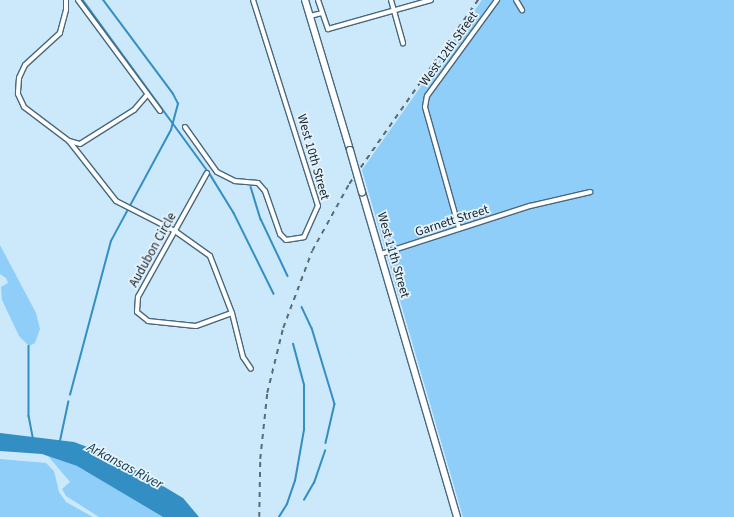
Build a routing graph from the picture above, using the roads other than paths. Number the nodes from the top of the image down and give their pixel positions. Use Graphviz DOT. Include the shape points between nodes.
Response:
graph roads {
  1 [pos="66,0"];
  2 [pos="78,0"];
  3 [pos="254,0"];
  4 [pos="305,0"];
  5 [pos="318,0"];
  6 [pos="391,0"];
  7 [pos="431,0"];
  8 [pos="497,0"];
  9 [pos="516,0"];
  10 [pos="522,10"];
  11 [pos="394,11"];
  12 [pos="322,13"];
  13 [pos="310,16"];
  14 [pos="403,43"];
  15 [pos="147,95"];
  16 [pos="160,111"];
  17 [pos="185,127"];
  18 [pos="69,141"];
  19 [pos="207,173"];
  20 [pos="590,192"];
  21 [pos="459,228"];
  22 [pos="175,232"];
  23 [pos="381,254"];
  24 [pos="232,314"];
  25 [pos="251,369"];
  26 [pos="457,517"];
  1 -- 18 [label="street" via="60,33 25,65 19,78 18,94 24,107"];
  2 -- 15 [label="street"];
  3 -- 17 [label="street, West 10th Street" via="318,206 304,237 286,240 280,234 265,191 258,183 235,181 217,172"];
  4 -- 13 [label="street, West 11th Street"];
  5 -- 12 [label="street"];
  6 -- 11 [label="street"];
  7 -- 11 [label="street"];
  8 -- 21 [label="street, West 12th Street" via="427,96 425,107"];
  9 -- 10 [label="street"];
  11 -- 12 [label="street" via="328,29"];
  11 -- 14 [label="street"];
  12 -- 13 [label="street"];
  13 -- 23 [label="street, West 11th Street, bridge"];
  15 -- 16 [label="street"];
  15 -- 18 [label="street" via="134,110 80,144"];
  18 -- 22 [label="street" via="116,201"];
  19 -- 22 [label="street, Audubon Circle"];
  20 -- 21 [label="street, Garnett Street" via="530,206"];
  21 -- 23 [label="street, Garnett Street"];
  22 -- 24 [label="street" via="210,256"];
  22 -- 24 [label="street, Audubon Circle" via="138,297 136,312 148,321 196,326"];
  23 -- 26 [label="street, West 11th Street"];
  24 -- 25 [label="street" via="243,357"];
}
